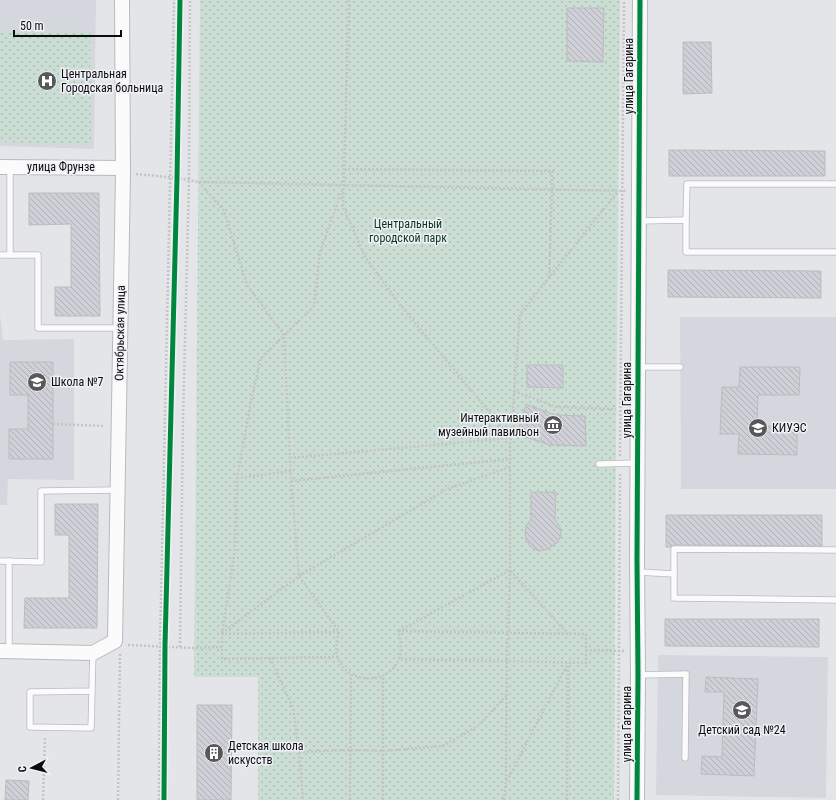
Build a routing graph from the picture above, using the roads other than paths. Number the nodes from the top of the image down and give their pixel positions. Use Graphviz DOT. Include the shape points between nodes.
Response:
graph roads {
  1 [pos="122,0"];
  2 [pos="640,0"];
  3 [pos="5,167"];
  4 [pos="128,171"];
  5 [pos="836,184"];
  6 [pos="686,220"];
  7 [pos="638,221"];
  8 [pos="836,252"];
  9 [pos="0,255"];
  10 [pos="10,255"];
  11 [pos="120,328"];
  12 [pos="680,366"];
  13 [pos="638,367"];
  14 [pos="637,463"];
  15 [pos="599,464"];
  16 [pos="118,490"];
  17 [pos="836,550"];
  18 [pos="0,561"];
  19 [pos="9,561"];
  20 [pos="637,572"];
  21 [pos="674,574"];
  22 [pos="836,600"];
  23 [pos="5,651"];
  24 [pos="92,653"];
  25 [pos="638,675"];
  26 [pos="92,692"];
  27 [pos="685,758"];
  28 [pos="637,800"];
  1 -- 4 [label="street, Октябрьская улица"];
  2 -- 7 [label="street, улица Гагарина"];
  3 -- 4 [label="street, улица Фрунзе"];
  3 -- 10 [label="lane"];
  4 -- 11 [label="street, Октябрьская улица"];
  5 -- 6 [label="lane" via="687,184"];
  6 -- 7 [label="lane"];
  6 -- 8 [label="lane" via="686,252"];
  7 -- 13 [label="street, улица Гагарина"];
  9 -- 10 [label="lane"];
  10 -- 11 [label="lane" via="38,254 38,328"];
  11 -- 16 [label="street, Октябрьская улица"];
  12 -- 13 [label="lane"];
  13 -- 14 [label="street, улица Гагарина"];
  14 -- 15 [label="lane"];
  14 -- 20 [label="street, улица Гагарина"];
  16 -- 19 [label="lane" via="41,491 41,562"];
  16 -- 24 [label="street, Октябрьская улица" via="115,641"];
  17 -- 21 [label="lane" via="674,549"];
  18 -- 19 [label="lane"];
  19 -- 23 [label="lane"];
  20 -- 21 [label="lane"];
  20 -- 25 [label="street, улица Гагарина"];
  21 -- 22 [label="lane" via="674,598"];
  23 -- 24 [label="street"];
  24 -- 26 [label="lane"];
  25 -- 27 [label="lane" via="686,674"];
  25 -- 28 [label="street, улица Гагарина"];
  26 -- 26 [label="lane" via="91,728 30,727 30,692"];
}
